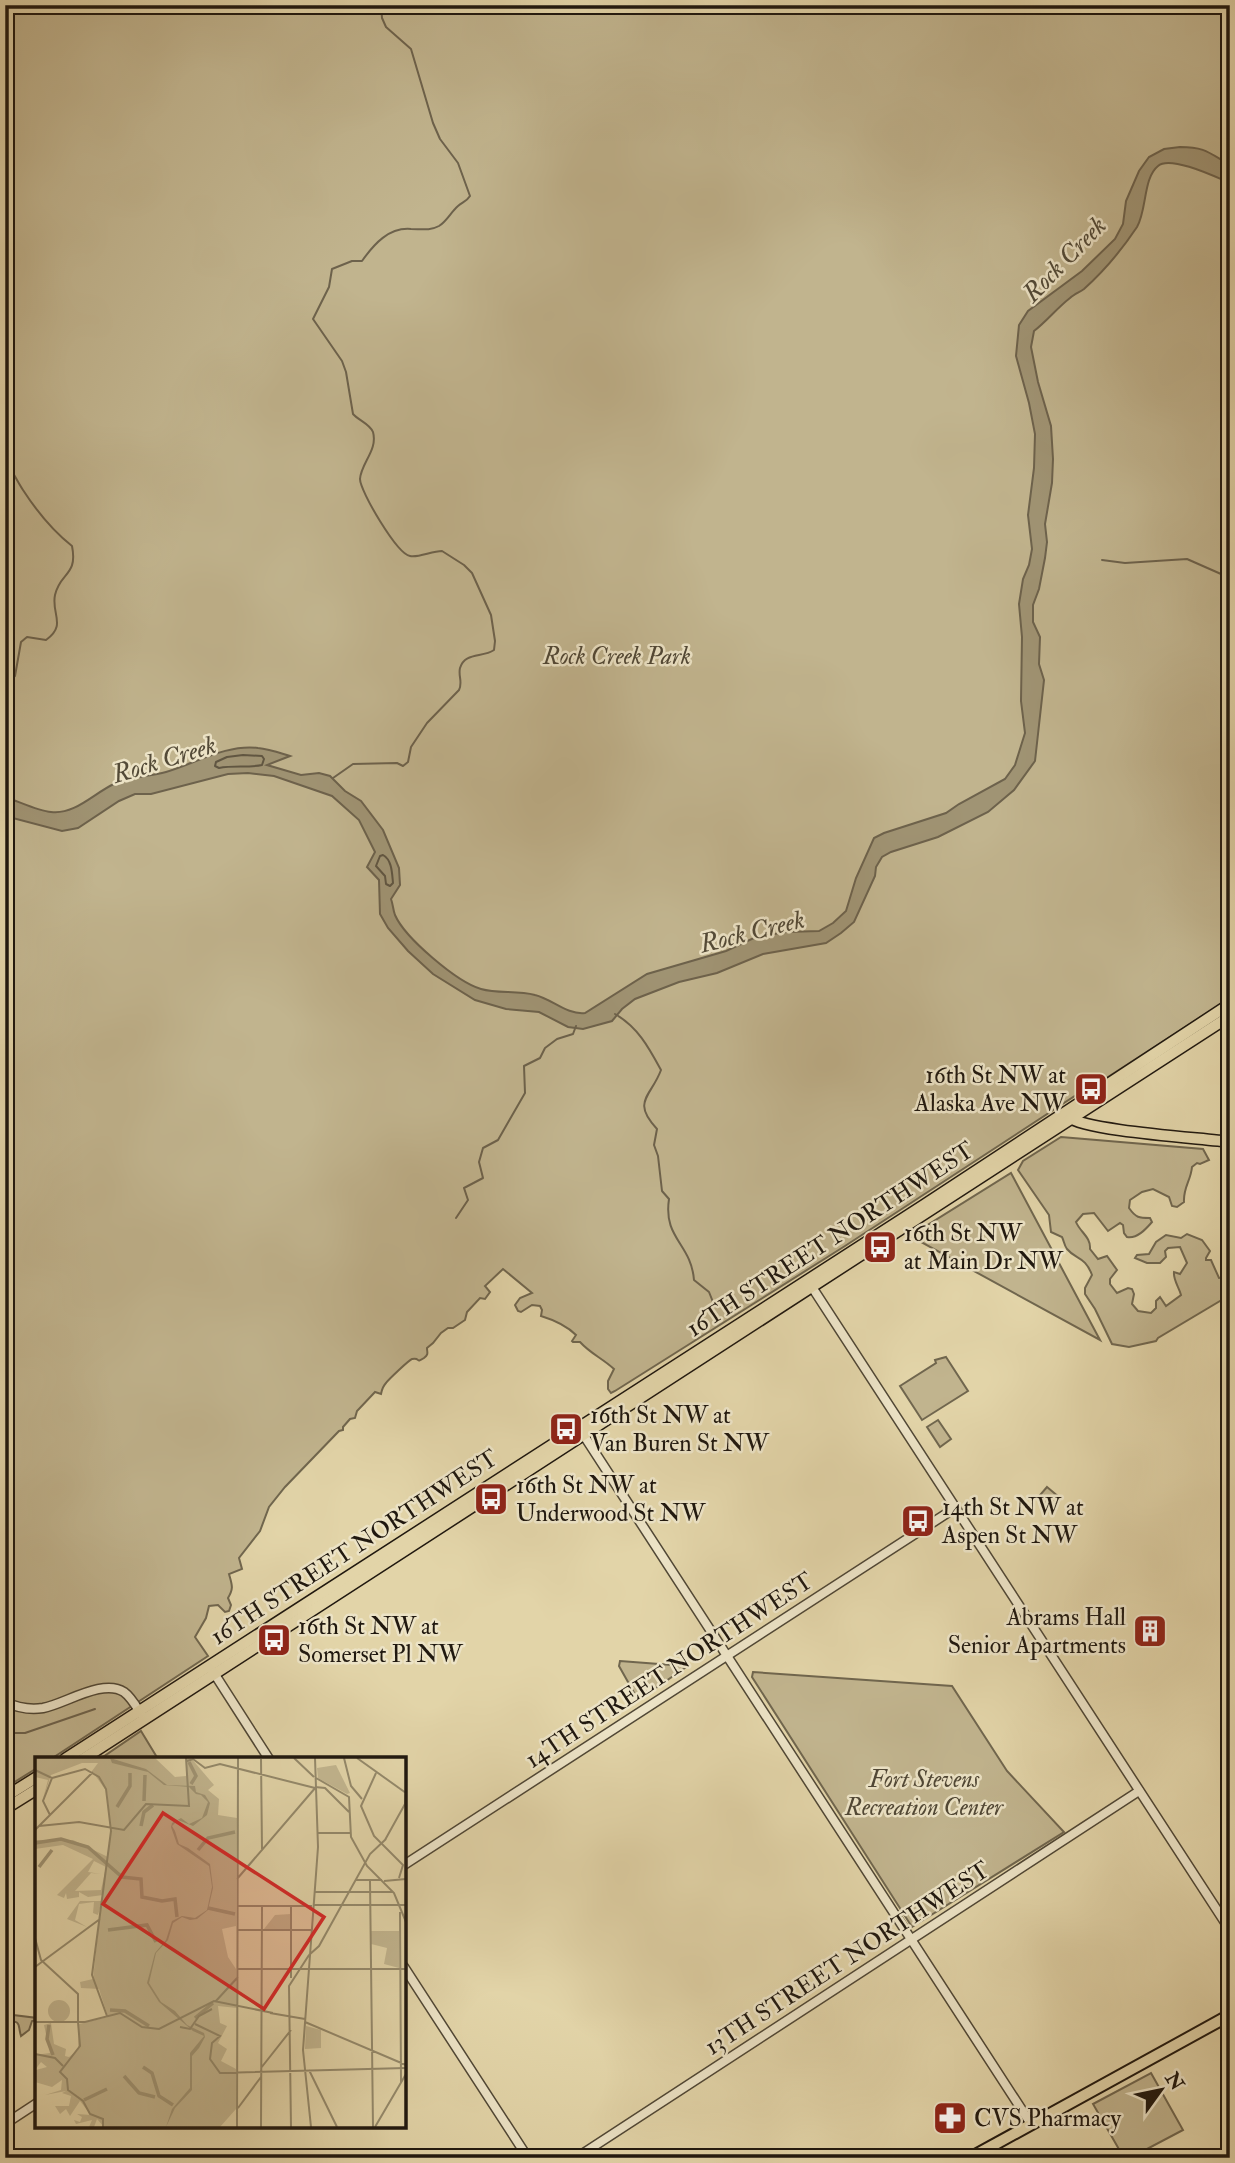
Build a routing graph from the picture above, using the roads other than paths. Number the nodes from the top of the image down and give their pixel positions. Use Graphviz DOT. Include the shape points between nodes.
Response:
graph roads {
  1 [pos="1230,1004"];
  2 [pos="1230,1016"];
  3 [pos="1067,1116"];
  4 [pos="1230,1142"];
  5 [pos="810,1283"];
  6 [pos="581,1431"];
  7 [pos="955,1508"];
  8 [pos="727,1656"];
  9 [pos="212,1670"];
  10 [pos="5,1702"];
  11 [pos="141,1715"];
  12 [pos="68,1757"];
  13 [pos="86,1757"];
  14 [pos="268,1757"];
  15 [pos="35,1778"];
  16 [pos="35,1790"];
  17 [pos="1139,1791"];
  18 [pos="5,1797"];
  19 [pos="5,1809"];
  20 [pos="406,1864"];
  21 [pos="1230,1930"];
  22 [pos="911,1939"];
  23 [pos="406,1970"];
  24 [pos="1230,2015"];
  25 [pos="35,2105"];
  26 [pos="5,2124"];
  27 [pos="1031,2124"];
  28 [pos="528,2158"];
  29 [pos="576,2158"];
  30 [pos="970,2158"];
  1 -- 3 [label="main road, 16TH STREET NORTHWEST"];
  2 -- 3 [label="main road, 16TH STREET NORTHWEST"];
  3 -- 4 [label="main road" via="1077,1123"];
  3 -- 5 [label="main road, 16TH STREET NORTHWEST"];
  5 -- 6 [label="main road, 16TH STREET NORTHWEST"];
  5 -- 7 [label="street"];
  6 -- 8 [label="street"];
  6 -- 9 [label="main road, 16TH STREET NORTHWEST"];
  7 -- 8 [label="street, 14TH STREET NORTHWEST"];
  7 -- 17 [label="street"];
  8 -- 20 [label="street, 14TH STREET NORTHWEST"];
  8 -- 22 [label="street"];
  9 -- 11 [label="main road, 16TH STREET NORTHWEST"];
  9 -- 14 [label="street"];
  10 -- 11 [label="street" via="41,1708 111,1688 126,1693"];
  11 -- 12 [label="main road, 16TH STREET NORTHWEST"];
  11 -- 13 [label="main road, 16TH STREET NORTHWEST"];
  15 -- 18 [label="main road"];
  16 -- 19 [label="main road"];
  17 -- 21 [label="street"];
  17 -- 22 [label="street, 13TH STREET NORTHWEST"];
  22 -- 27 [label="street"];
  22 -- 29 [label="street, 13TH STREET NORTHWEST"];
  23 -- 28 [label="street"];
  24 -- 27 [label="highway"];
  25 -- 26 [label="street"];
  27 -- 30 [label="highway"];
}
